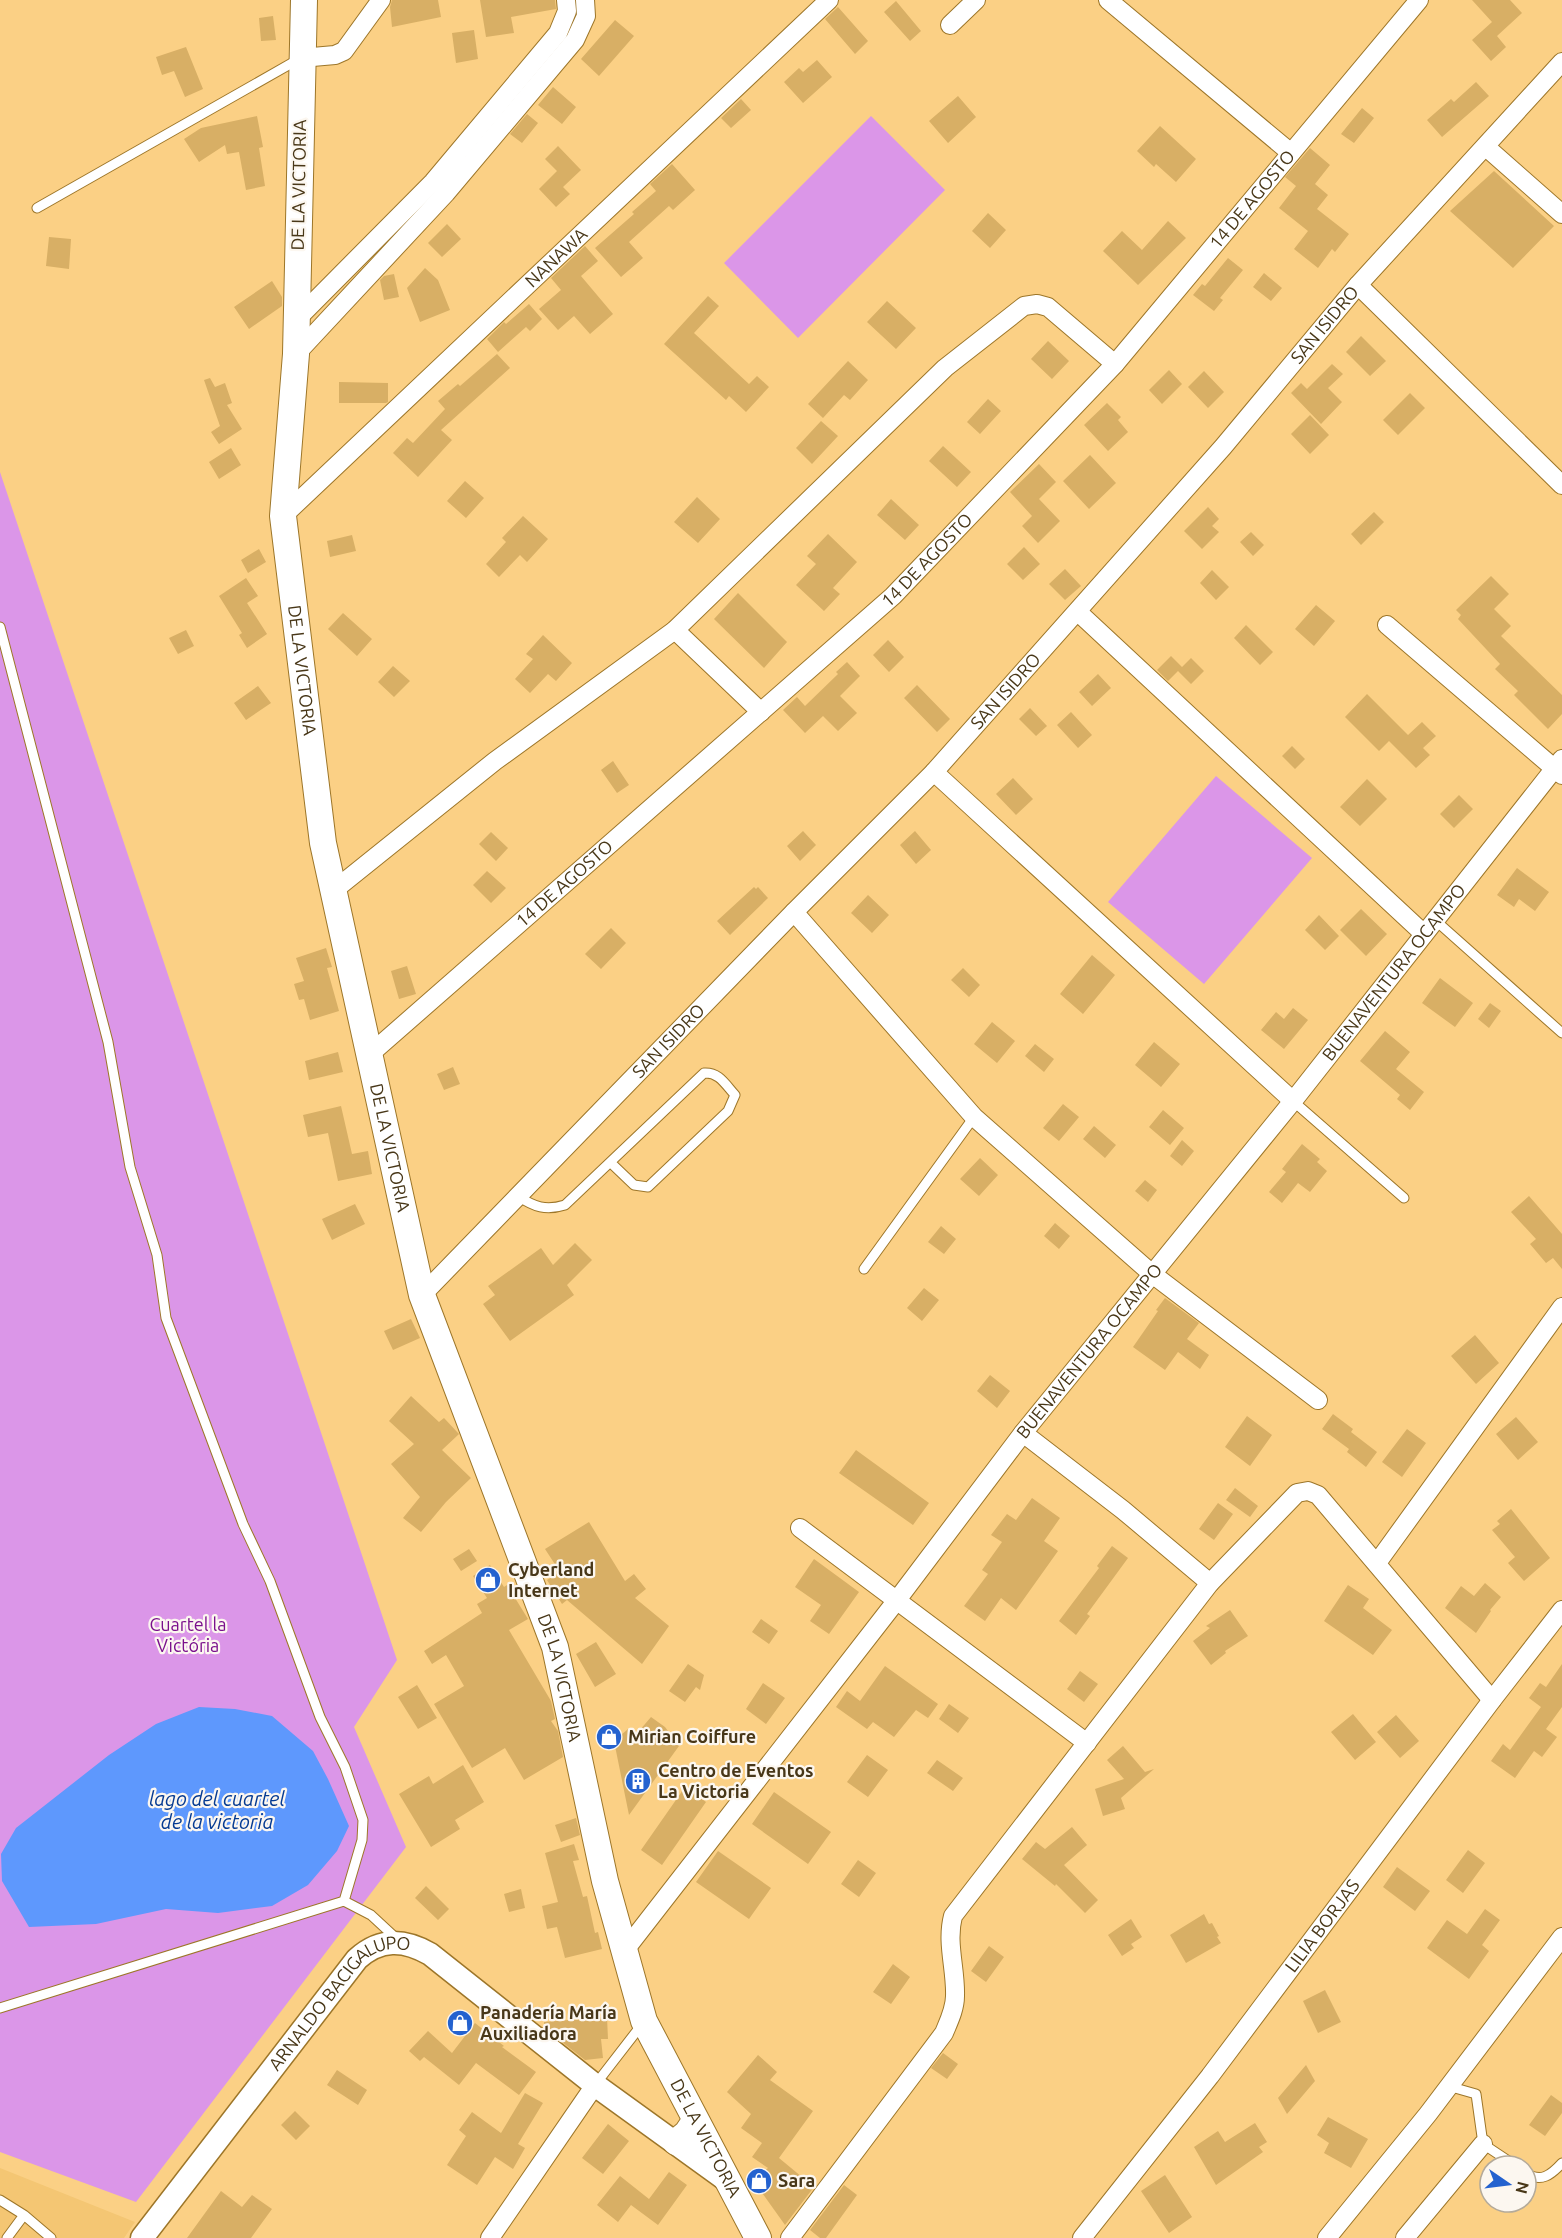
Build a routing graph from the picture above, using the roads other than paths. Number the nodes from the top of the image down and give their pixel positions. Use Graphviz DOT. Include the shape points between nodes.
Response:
graph roads {
  1 [pos="304,0"];
  2 [pos="381,0"];
  3 [pos="829,0"];
  4 [pos="976,0"];
  5 [pos="1108,0"];
  6 [pos="1417,0"];
  7 [pos="566,6"];
  8 [pos="586,8"];
  9 [pos="950,25"];
  10 [pos="302,58"];
  11 [pos="1562,62"];
  12 [pos="1486,147"];
  13 [pos="1291,153"];
  14 [pos="37,208"];
  15 [pos="1562,214"];
  16 [pos="1358,285"];
  17 [pos="297,318"];
  18 [pos="296,354"];
  19 [pos="1115,364"];
  20 [pos="1562,485"];
  21 [pos="284,516"];
  22 [pos="1078,612"];
  23 [pos="1387,625"];
  24 [pos="0,627"];
  25 [pos="675,630"];
  26 [pos="761,712"];
  27 [pos="1559,768"];
  28 [pos="934,772"];
  29 [pos="333,891"];
  30 [pos="794,912"];
  31 [pos="1429,927"];
  32 [pos="1562,1033"];
  33 [pos="369,1055"];
  34 [pos="1293,1101"];
  35 [pos="974,1118"];
  36 [pos="611,1163"];
  37 [pos="518,1196"];
  38 [pos="1404,1198"];
  39 [pos="864,1269"];
  40 [pos="1151,1274"];
  41 [pos="422,1296"];
  42 [pos="1562,1307"];
  43 [pos="1318,1400"];
  44 [pos="1023,1433"];
  45 [pos="800,1528"];
  46 [pos="1377,1563"];
  47 [pos="1210,1583"];
  48 [pos="897,1600"];
  49 [pos="1562,1610"];
  50 [pos="1492,1700"];
  51 [pos="1087,1743"];
  52 [pos="344,1902"];
  53 [pos="1562,1937"];
  54 [pos="402,1944"];
  55 [pos="625,1950"];
  56 [pos="0,2008"];
  57 [pos="644,2021"];
  58 [pos="595,2085"];
  59 [pos="1448,2086"];
  60 [pos="695,2121"];
  61 [pos="676,2142"];
  62 [pos="1483,2144"];
  63 [pos="1498,2154"];
  64 [pos="1562,2163"];
  65 [pos="1538,2178"];
  66 [pos="725,2179"];
  67 [pos="0,2200"];
  68 [pos="24,2215"];
  69 [pos="7,2238"];
  70 [pos="51,2238"];
  71 [pos="142,2238"];
  72 [pos="490,2238"];
  73 [pos="758,2238"];
  74 [pos="790,2238"];
  75 [pos="1082,2238"];
  76 [pos="1327,2238"];
  77 [pos="1405,2238"];
  1 -- 10 [label="main road, DE LA VICTORIA"];
  2 -- 10 [label="street" via="344,51"];
  3 -- 21 [label="street, NANAWA"];
  4 -- 9 [label="street"];
  5 -- 13 [label="street"];
  6 -- 13 [label="street, 14 DE AGOSTO"];
  7 -- 8 [label="street"];
  7 -- 17 [label="street" via="558,33 433,182"];
  8 -- 18 [label="street" via="575,40 446,193"];
  10 -- 14 [label="lane"];
  10 -- 17 [label="main road, DE LA VICTORIA"];
  11 -- 12 [label="street, SAN ISIDRO"];
  12 -- 15 [label="street"];
  12 -- 16 [label="street, SAN ISIDRO"];
  13 -- 19 [label="street, 14 DE AGOSTO"];
  16 -- 20 [label="street"];
  16 -- 22 [label="street, SAN ISIDRO"];
  17 -- 18 [label="main road, DE LA VICTORIA"];
  18 -- 21 [label="main road, DE LA VICTORIA"];
  19 -- 25 [label="street" via="1048,307 1024,306 945,368"];
  19 -- 26 [label="street, 14 DE AGOSTO" via="893,596"];
  21 -- 29 [label="main road, DE LA VICTORIA" via="322,843"];
  22 -- 28 [label="street, SAN ISIDRO"];
  22 -- 31 [label="street"];
  23 -- 27 [label="street"];
  24 -- 52 [label="lane" via="108,1042 130,1167 157,1255 166,1318 243,1524 270,1581 363,1820 362,1840"];
  25 -- 26 [label="street"];
  25 -- 29 [label="street" via="495,761"];
  26 -- 33 [label="street, 14 DE AGOSTO"];
  27 -- 31 [label="street, BUENAVENTURA OCAMPO"];
  28 -- 30 [label="street, SAN ISIDRO"];
  28 -- 34 [label="street"];
  29 -- 33 [label="main road, DE LA VICTORIA"];
  30 -- 35 [label="street"];
  30 -- 37 [label="street, SAN ISIDRO"];
  31 -- 32 [label="lane"];
  31 -- 34 [label="street, BUENAVENTURA OCAMPO"];
  33 -- 41 [label="main road, DE LA VICTORIA"];
  34 -- 38 [label="lane"];
  34 -- 40 [label="street, BUENAVENTURA OCAMPO"];
  35 -- 39 [label="lane"];
  35 -- 40 [label="street"];
  36 -- 36 [label="lane" via="704,1073 720,1077 735,1095 728,1111 648,1186 634,1185"];
  36 -- 37 [label="lane" via="566,1205 543,1209"];
  37 -- 41 [label="street, SAN ISIDRO"];
  40 -- 43 [label="street"];
  40 -- 44 [label="street, BUENAVENTURA OCAMPO"];
  41 -- 55 [label="main road, DE LA VICTORIA" via="555,1647 605,1881"];
  42 -- 46 [label="street"];
  44 -- 47 [label="street" via="1124,1509"];
  44 -- 48 [label="street, BUENAVENTURA OCAMPO"];
  45 -- 48 [label="street"];
  46 -- 47 [label="street" via="1318,1495 1308,1491 1298,1493"];
  46 -- 50 [label="street"];
  47 -- 51 [label="street"];
  48 -- 51 [label="street"];
  48 -- 55 [label="street, BUENAVENTURA OCAMPO"];
  49 -- 50 [label="street, LILIA BORJAS"];
  50 -- 75 [label="street, LILIA BORJAS" via="1210,2076"];
  51 -- 74 [label="street" via="953,1916 950,1938 955,1997 944,2033"];
  52 -- 54 [label="lane" via="371,1915"];
  52 -- 56 [label="lane"];
  53 -- 59 [label="street"];
  54 -- 58 [label="street, ARNALDO BACIGALUPO" via="430,1954"];
  54 -- 71 [label="street, ARNALDO BACIGALUPO" via="377,1944 357,1959"];
  55 -- 57 [label="main road, DE LA VICTORIA"];
  57 -- 58 [label="lane"];
  57 -- 60 [label="main road, DE LA VICTORIA"];
  58 -- 61 [label="street, ARNALDO BACIGALUPO"];
  58 -- 72 [label="street"];
  59 -- 62 [label="lane" via="1476,2094"];
  59 -- 76 [label="street"];
  60 -- 61 [label="main road"];
  60 -- 66 [label="main road, DE LA VICTORIA"];
  61 -- 66 [label="street, ARNALDO BACIGALUPO"];
  62 -- 63 [label="lane"];
  62 -- 77 [label="street"];
  64 -- 65 [label="lane" via="1552,2174"];
  66 -- 73 [label="main road, DE LA VICTORIA"];
  67 -- 68 [label="lane"];
  68 -- 69 [label="lane"];
  68 -- 70 [label="lane"];
}
